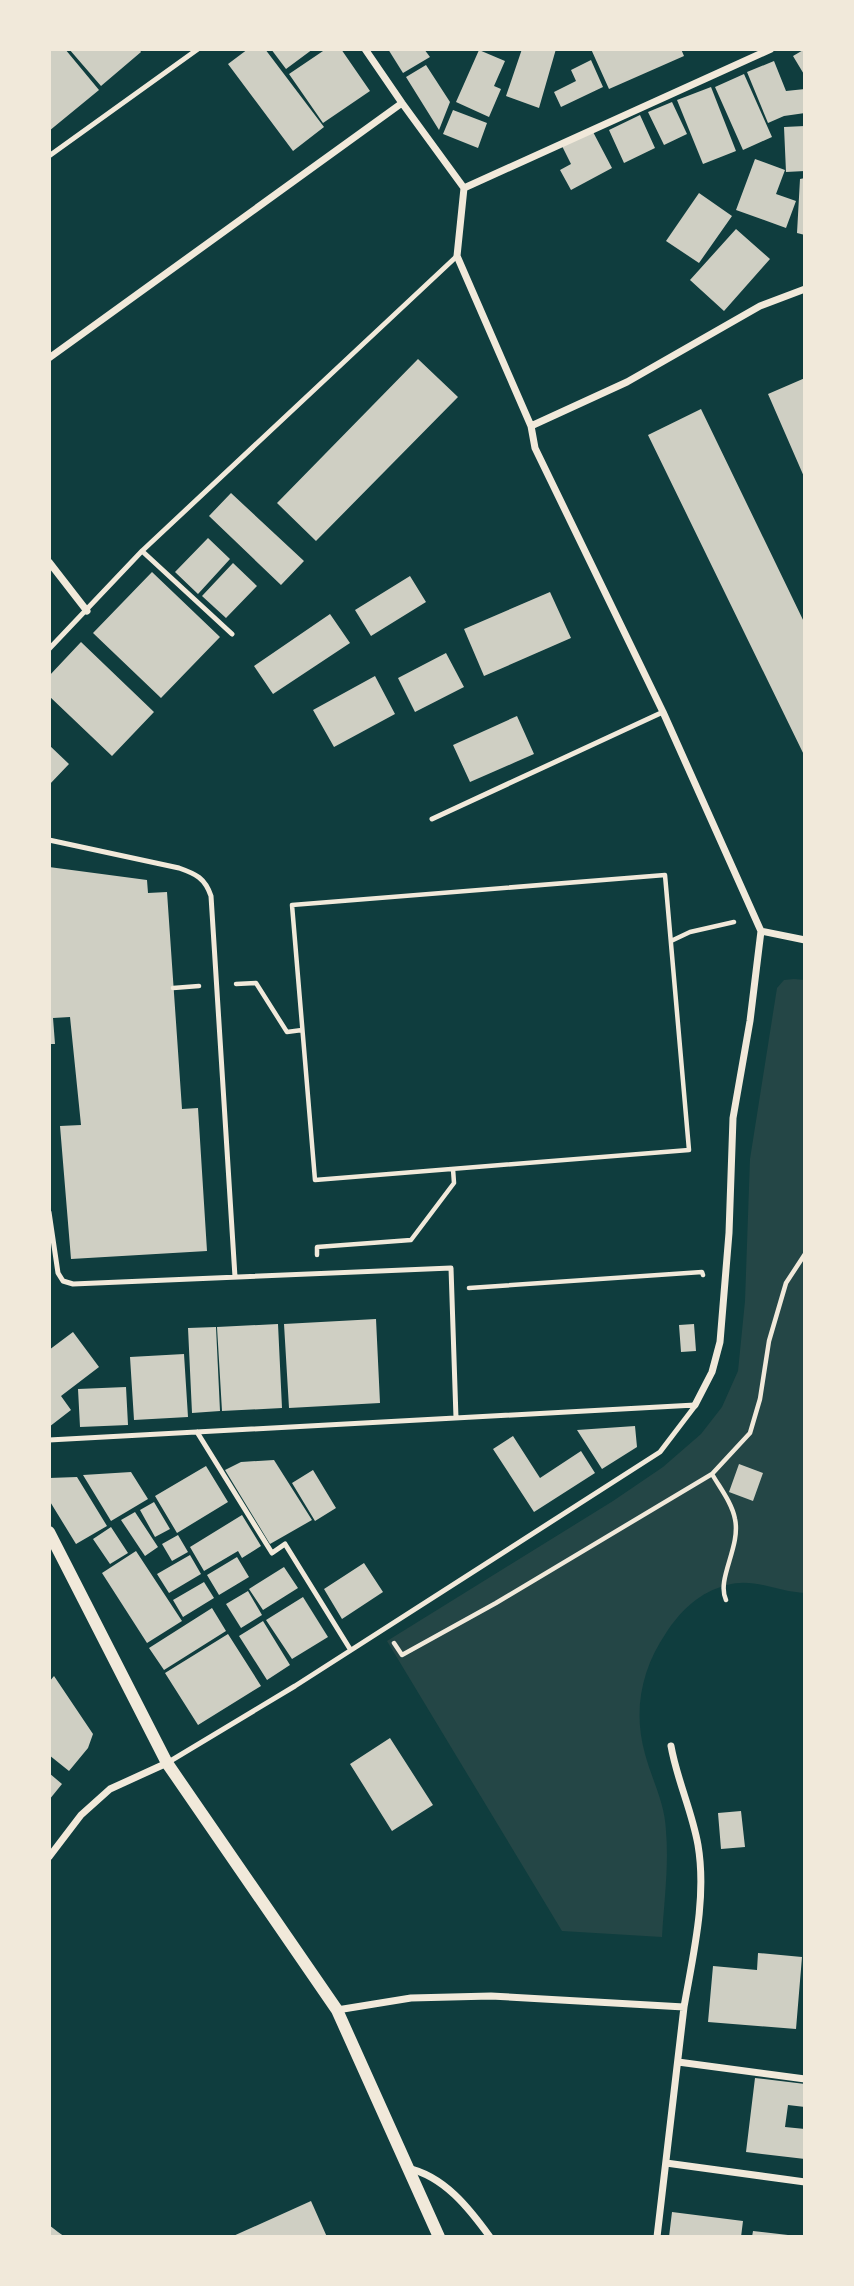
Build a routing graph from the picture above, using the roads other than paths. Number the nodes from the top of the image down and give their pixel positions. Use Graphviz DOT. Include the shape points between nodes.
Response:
graph roads {
  1 [pos="198,49"];
  2 [pos="365,49"];
  3 [pos="771,49"];
  4 [pos="402,103"];
  5 [pos="49,156"];
  6 [pos="464,188"];
  7 [pos="457,256"];
  8 [pos="805,289"];
  9 [pos="49,358"];
  10 [pos="531,426"];
  11 [pos="142,551"];
  12 [pos="49,562"];
  13 [pos="87,611"];
  14 [pos="232,634"];
  15 [pos="49,649"];
  16 [pos="663,712"];
  17 [pos="432,819"];
  18 [pos="49,840"];
  19 [pos="761,931"];
  20 [pos="805,940"];
  21 [pos="49,1212"];
  22 [pos="236,1277"];
  23 [pos="695,1405"];
  24 [pos="456,1418"];
  25 [pos="197,1432"];
  26 [pos="49,1440"];
  27 [pos="49,1532"];
  28 [pos="349,1649"];
  29 [pos="671,1746"];
  30 [pos="167,1763"];
  31 [pos="49,1857"];
  32 [pos="684,2007"];
  33 [pos="337,2010"];
  34 [pos="678,2062"];
  35 [pos="805,2079"];
  36 [pos="666,2163"];
  37 [pos="406,2168"];
  38 [pos="805,2182"];
  39 [pos="439,2237"];
  40 [pos="490,2237"];
  41 [pos="657,2237"];
  1 -- 5 [label="lane"];
  2 -- 4 [label="street"];
  3 -- 6 [label="street"];
  4 -- 6 [label="street"];
  4 -- 9 [label="street"];
  6 -- 7 [label="street"];
  7 -- 10 [label="street"];
  7 -- 11 [label="lane"];
  8 -- 10 [label="street" via="760,306 627,382"];
  10 -- 16 [label="street" via="536,448"];
  11 -- 13 [label="lane"];
  11 -- 14 [label="lane"];
  12 -- 13 [label="street"];
  13 -- 15 [label="lane"];
  16 -- 17 [label="lane"];
  16 -- 19 [label="street"];
  18 -- 22 [label="lane" via="179,868 198,874 208,885"];
  19 -- 20 [label="street"];
  19 -- 23 [label="street" via="733,1118 720,1342 712,1372"];
  21 -- 22 [label="lane" via="58,1273 67,1283"];
  22 -- 24 [label="lane" via="451,1268"];
  23 -- 24 [label="lane"];
  23 -- 28 [label="lane" via="660,1452"];
  24 -- 25 [label="lane"];
  25 -- 26 [label="lane"];
  25 -- 28 [label="lane" via="272,1553 285,1544"];
  27 -- 30 [label="street"];
  28 -- 30 [label="lane"];
  29 -- 32 [label="street" via="699,1849 701,1896"];
  30 -- 31 [label="street" via="110,1789 81,1815"];
  30 -- 33 [label="street"];
  32 -- 33 [label="street" via="491,1996 411,1998"];
  32 -- 34 [label="street"];
  33 -- 37 [label="street"];
  34 -- 35 [label="street"];
  34 -- 36 [label="street"];
  36 -- 38 [label="street"];
  36 -- 41 [label="street"];
  37 -- 39 [label="street"];
  37 -- 40 [label="street" via="445,2187"];
}
